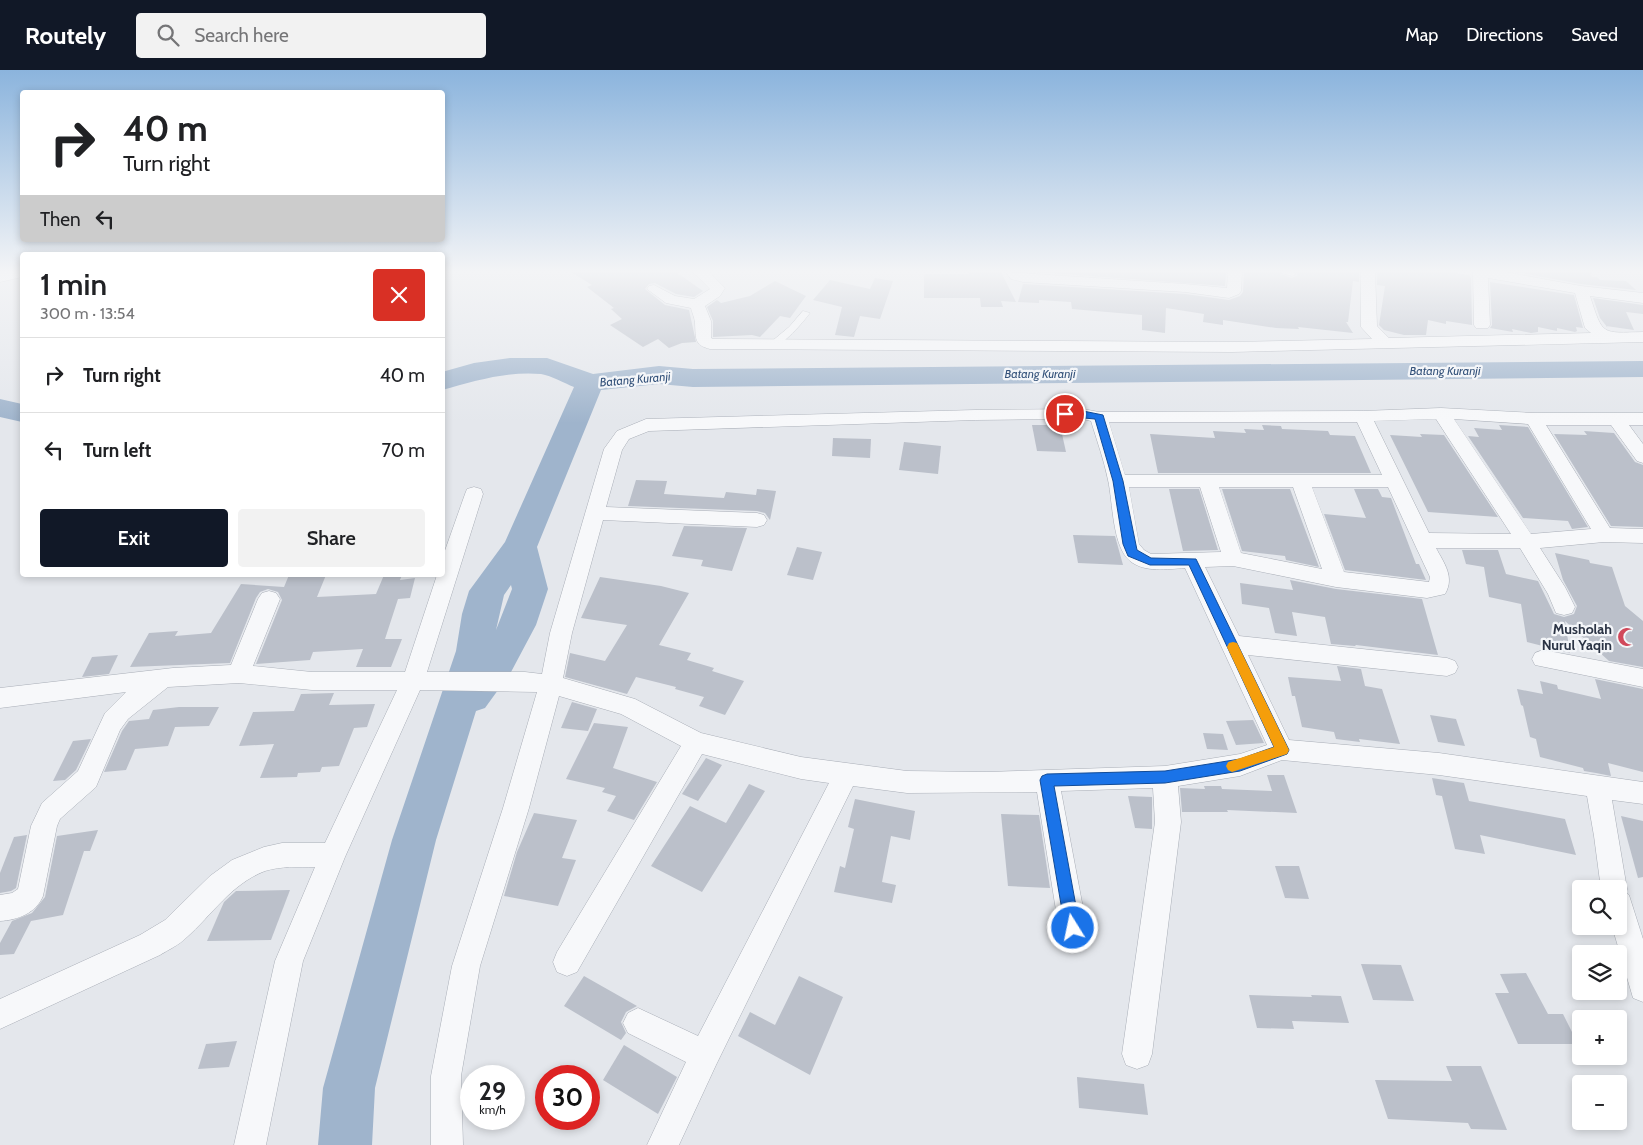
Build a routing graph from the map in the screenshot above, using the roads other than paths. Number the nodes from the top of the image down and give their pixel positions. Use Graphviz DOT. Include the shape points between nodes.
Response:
graph roads {
  1 [pos="703,322"];
  2 [pos="798,322"];
  3 [pos="1369,322"];
  4 [pos="1591,322"];
  5 [pos="1607,337"];
  6 [pos="1643,337"];
  7 [pos="1384,342"];
  8 [pos="774,344"];
  9 [pos="1440,413"];
  10 [pos="1363,416"];
  11 [pos="1099,417"];
  12 [pos="1534,419"];
  13 [pos="1616,419"];
  14 [pos="1643,420"];
  15 [pos="1643,456"];
  16 [pos="1118,481"];
  17 [pos="1207,481"];
  18 [pos="1300,481"];
  19 [pos="1393,481"];
  20 [pos="474,494"];
  21 [pos="596,513"];
  22 [pos="757,520"];
  23 [pos="1604,535"];
  24 [pos="1643,536"];
  25 [pos="1421,540"];
  26 [pos="1524,541"];
  27 [pos="1233,559"];
  28 [pos="1192,561"];
  29 [pos="1336,579"];
  30 [pos="269,599"];
  31 [pos="1564,607"];
  32 [pos="1232,644"];
  33 [pos="1543,659"];
  34 [pos="1447,667"];
  35 [pos="239,674"];
  36 [pos="164,678"];
  37 [pos="1643,678"];
  38 [pos="421,681"];
  39 [pos="538,682"];
  40 [pos="0,698"];
  41 [pos="696,742"];
  42 [pos="1282,750"];
  43 [pos="846,774"];
  44 [pos="1165,777"];
  45 [pos="1047,780"];
  46 [pos="1597,786"];
  47 [pos="1643,793"];
  48 [pos="333,855"];
  49 [pos="1613,880"];
  50 [pos="0,908"];
  51 [pos="1073,928"];
  52 [pos="1627,932"];
  53 [pos="567,962"];
  54 [pos="1643,988"];
  55 [pos="0,1014"];
  56 [pos="638,1023"];
  57 [pos="705,1054"];
  58 [pos="1137,1054"];
  59 [pos="250,1145"];
  60 [pos="447,1145"];
  61 [pos="663,1145"];
  1 -- 8 [label="street" via="703,340 710,344"];
  2 -- 8 [label="lane"];
  3 -- 7 [label="street" via="1369,327"];
  4 -- 5 [label="street" via="1593,328"];
  5 -- 6 [label="street"];
  5 -- 7 [label="street"];
  7 -- 8 [label="street" via="1116,348"];
  9 -- 10 [label="street"];
  9 -- 12 [label="street"];
  9 -- 26 [label="street"];
  10 -- 11 [label="street"];
  10 -- 19 [label="street"];
  11 -- 16 [label="street"];
  11 -- 21 [label="street" via="1083,414 976,414 646,425 622,434 613,449"];
  12 -- 13 [label="street"];
  12 -- 23 [label="street"];
  13 -- 14 [label="street"];
  13 -- 15 [label="street"];
  16 -- 17 [label="street"];
  16 -- 28 [label="street" via="1132,553 1150,562"];
  17 -- 18 [label="street"];
  17 -- 27 [label="street"];
  18 -- 19 [label="street"];
  18 -- 29 [label="street"];
  19 -- 25 [label="street"];
  20 -- 38 [label="street"];
  21 -- 22 [label="street"];
  21 -- 39 [label="street" via="561,632"];
  23 -- 24 [label="street"];
  23 -- 26 [label="street"];
  25 -- 26 [label="street"];
  25 -- 29 [label="street" via="1440,577 1438,588 1427,590"];
  26 -- 31 [label="street"];
  27 -- 28 [label="street"];
  27 -- 29 [label="street"];
  28 -- 32 [label="street"];
  30 -- 35 [label="street"];
  32 -- 34 [label="street"];
  32 -- 42 [label="street"];
  33 -- 37 [label="street"];
  35 -- 36 [label="street"];
  35 -- 38 [label="street" via="312,681"];
  36 -- 40 [label="street"];
  36 -- 50 [label="street" via="114,719 87,779 51,811 44,826 30,896 25,901"];
  38 -- 39 [label="street"];
  38 -- 48 [label="street"];
  39 -- 41 [label="street" via="627,706"];
  39 -- 60 [label="street" via="516,808 466,966 446,1076"];
  41 -- 43 [label="street" via="801,768"];
  41 -- 53 [label="street"];
  42 -- 44 [label="street" via="1240,765"];
  42 -- 46 [label="street" via="1439,764"];
  43 -- 45 [label="street" via="907,782"];
  43 -- 57 [label="street"];
  44 -- 45 [label="street"];
  44 -- 58 [label="street" via="1168,822"];
  45 -- 51 [label="street"];
  46 -- 47 [label="street"];
  46 -- 49 [label="street"];
  48 -- 55 [label="street" via="282,855 241,869 219,885 174,930 150,946"];
  48 -- 59 [label="street" via="289,961"];
  52 -- 54 [label="street"];
  56 -- 57 [label="street"];
  57 -- 61 [label="street"];
}
